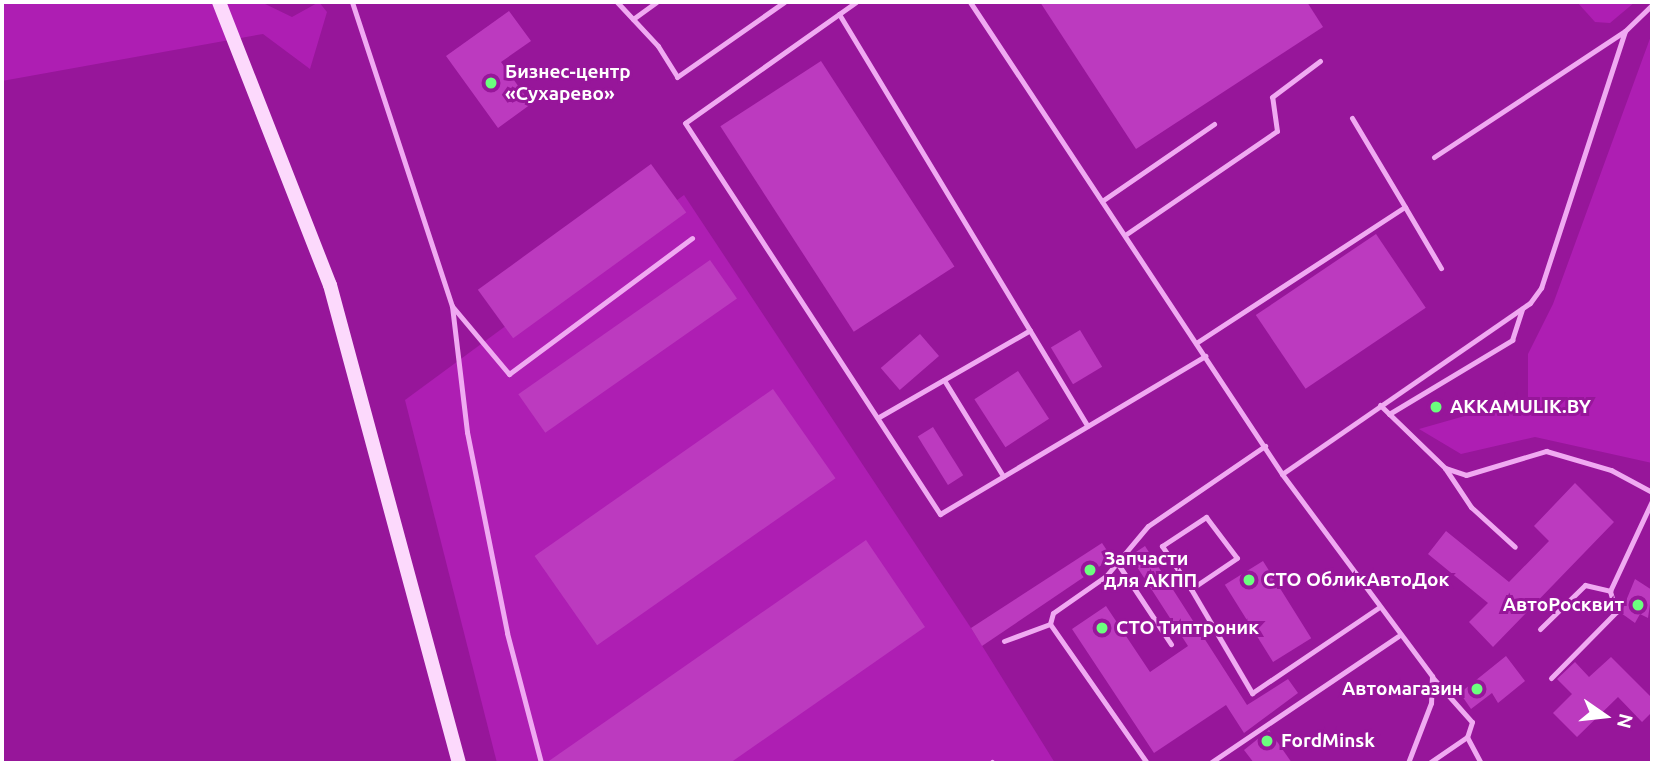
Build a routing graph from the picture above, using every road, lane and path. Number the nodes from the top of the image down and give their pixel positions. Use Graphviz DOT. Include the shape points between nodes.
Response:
graph roads {
  1 [pos="219,2"];
  2 [pos="352,2"];
  3 [pos="617,2"];
  4 [pos="656,2"];
  5 [pos="784,2"];
  6 [pos="856,2"];
  7 [pos="970,2"];
  8 [pos="1652,5"];
  9 [pos="839,14"];
  10 [pos="633,19"];
  11 [pos="1625,31"];
  12 [pos="1320,61"];
  13 [pos="1352,118"];
  14 [pos="1214,124"];
  15 [pos="1434,157"];
  16 [pos="1102,201"];
  17 [pos="1405,207"];
  18 [pos="1125,236"];
  19 [pos="692,238"];
  20 [pos="1441,268"];
  21 [pos="452,306"];
  22 [pos="1522,309"];
  23 [pos="1030,330"];
  24 [pos="1196,342"];
  25 [pos="1205,356"];
  26 [pos="944,380"];
  27 [pos="1380,405"];
  28 [pos="1389,414"];
  29 [pos="879,417"];
  30 [pos="1088,426"];
  31 [pos="1265,446"];
  32 [pos="1445,468"];
  33 [pos="1282,474"];
  34 [pos="1003,476"];
  35 [pos="1652,492"];
  36 [pos="1652,502"];
  37 [pos="1515,547"];
  38 [pos="1118,564"];
  39 [pos="1191,589"];
  40 [pos="1610,591"];
  41 [pos="1378,608"];
  42 [pos="1050,624"];
  43 [pos="1540,629"];
  44 [pos="1398,636"];
  45 [pos="1004,641"];
  46 [pos="1171,644"];
  47 [pos="1432,676"];
  48 [pos="1551,678"];
  49 [pos="1468,737"];
  50 [pos="459,763"];
  51 [pos="541,763"];
  52 [pos="1147,763"];
  53 [pos="1210,763"];
  54 [pos="1408,763"];
  55 [pos="1429,763"];
  56 [pos="1481,763"];
  1 -- 50 [label="main road" via="330,285"];
  2 -- 21 [label="lane"];
  3 -- 10 [label="lane"];
  4 -- 10 [label="lane"];
  5 -- 10 [label="lane" via="677,77"];
  6 -- 9 [label="lane"];
  7 -- 16 [label="lane"];
  8 -- 11 [label="lane"];
  9 -- 23 [label="lane"];
  9 -- 29 [label="lane" via="685,123"];
  11 -- 15 [label="lane"];
  11 -- 22 [label="lane" via="1541,288"];
  12 -- 18 [label="lane" via="1272,97 1277,131"];
  13 -- 17 [label="lane"];
  14 -- 16 [label="lane"];
  16 -- 18 [label="lane"];
  17 -- 20 [label="lane"];
  17 -- 24 [label="lane"];
  18 -- 24 [label="lane"];
  19 -- 21 [label="lane" via="509,373"];
  21 -- 51 [label="lane" via="476,477"];
  22 -- 27 [label="lane"];
  22 -- 28 [label="lane" via="1512,340"];
  23 -- 26 [label="lane"];
  23 -- 30 [label="lane"];
  24 -- 25 [label="lane"];
  25 -- 30 [label="lane"];
  25 -- 31 [label="lane"];
  26 -- 29 [label="lane"];
  26 -- 34 [label="lane"];
  27 -- 28 [label="lane"];
  27 -- 33 [label="lane"];
  28 -- 32 [label="lane"];
  29 -- 34 [label="lane" via="940,514"];
  30 -- 34 [label="lane"];
  31 -- 33 [label="lane"];
  31 -- 38 [label="lane" via="1149,526"];
  32 -- 35 [label="lane" via="1466,474 1546,452 1611,470"];
  32 -- 37 [label="lane" via="1471,508"];
  33 -- 41 [label="lane"];
  36 -- 40 [label="lane"];
  38 -- 42 [label="lane" via="1060,606"];
  38 -- 46 [label="lane"];
  39 -- 39 [label="lane" via="1237,558 1206,517 1162,546"];
  39 -- 41 [label="lane" via="1252,693"];
  40 -- 43 [label="lane" via="1585,585"];
  40 -- 48 [label="lane" via="1616,611"];
  41 -- 44 [label="lane"];
  42 -- 45 [label="lane"];
  42 -- 52 [label="lane"];
  44 -- 47 [label="lane"];
  44 -- 53 [label="lane"];
  47 -- 49 [label="lane" via="1472,722"];
  47 -- 54 [label="lane" via="1431,703"];
  49 -- 55 [label="lane"];
  49 -- 56 [label="lane"];
}
